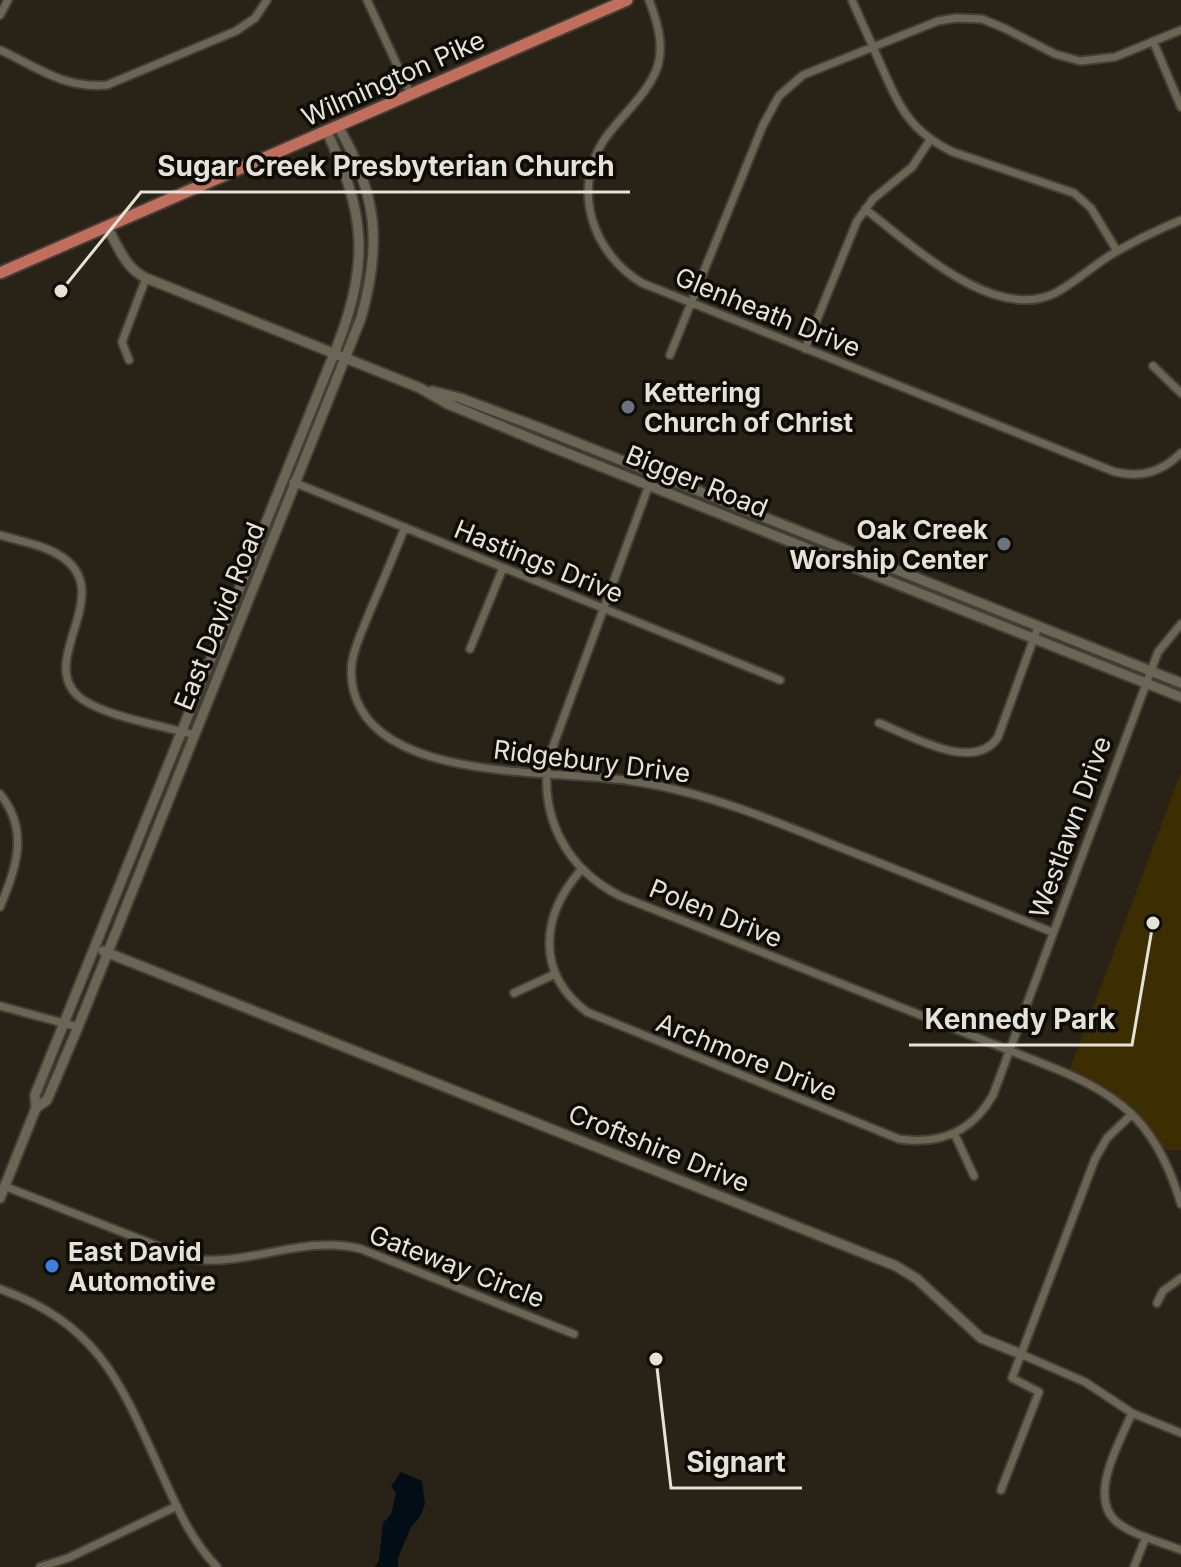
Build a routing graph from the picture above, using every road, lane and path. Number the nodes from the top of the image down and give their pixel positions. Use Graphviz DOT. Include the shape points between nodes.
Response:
graph roads {
  1 [pos="8,0"];
  2 [pos="267,0"];
  3 [pos="367,0"];
  4 [pos="627,0"];
  5 [pos="649,0"];
  6 [pos="852,0"];
  7 [pos="0,15"];
  8 [pos="1181,30"];
  9 [pos="1153,41"];
  10 [pos="872,46"];
  11 [pos="0,50"];
  12 [pos="411,95"];
  13 [pos="1181,107"];
  14 [pos="332,129"];
  15 [pos="930,140"];
  16 [pos="865,209"];
  17 [pos="1181,220"];
  18 [pos="107,227"];
  19 [pos="1117,251"];
  20 [pos="0,273"];
  21 [pos="146,278"];
  22 [pos="692,303"];
  23 [pos="805,349"];
  24 [pos="335,353"];
  25 [pos="670,355"];
  26 [pos="346,358"];
  27 [pos="129,360"];
  28 [pos="1153,366"];
  29 [pos="422,389"];
  30 [pos="1181,393"];
  31 [pos="1181,453"];
  32 [pos="653,474"];
  33 [pos="284,478"];
  34 [pos="296,483"];
  35 [pos="648,485"];
  36 [pos="405,527"];
  37 [pos="0,535"];
  38 [pos="503,568"];
  39 [pos="602,609"];
  40 [pos="1181,624"];
  41 [pos="1038,627"];
  42 [pos="1034,639"];
  43 [pos="470,649"];
  44 [pos="1150,671"];
  45 [pos="780,680"];
  46 [pos="1145,682"];
  47 [pos="1181,683"];
  48 [pos="1181,697"];
  49 [pos="879,723"];
  50 [pos="183,731"];
  51 [pos="195,735"];
  52 [pos="547,773"];
  53 [pos="0,794"];
  54 [pos="581,870"];
  55 [pos="0,905"];
  56 [pos="1052,932"];
  57 [pos="96,948"];
  58 [pos="108,953"];
  59 [pos="555,974"];
  60 [pos="514,993"];
  61 [pos="0,1006"];
  62 [pos="66,1024"];
  63 [pos="78,1027"];
  64 [pos="1009,1052"];
  65 [pos="36,1108"];
  66 [pos="1132,1114"];
  67 [pos="955,1135"];
  68 [pos="974,1176"];
  69 [pos="4,1186"];
  70 [pos="0,1198"];
  71 [pos="1181,1204"];
  72 [pos="1181,1278"];
  73 [pos="0,1289"];
  74 [pos="1157,1303"];
  75 [pos="574,1334"];
  76 [pos="1023,1355"];
  77 [pos="1132,1413"];
  78 [pos="1181,1433"];
  79 [pos="1001,1490"];
  80 [pos="177,1506"];
  81 [pos="1146,1537"];
  82 [pos="1181,1550"];
  83 [pos="40,1567"];
  84 [pos="217,1567"];
  85 [pos="1134,1567"];
  1 -- 7 [label="street"];
  2 -- 11 [label="street" via="255,18 236,31 107,85 69,84"];
  3 -- 12 [label="street"];
  4 -- 12 [label="main road, Wilmington Pike"];
  5 -- 22 [label="street, Glenheath Drive" via="659,34 657,66 648,86 598,151 590,174 589,206 597,236 623,270"];
  6 -- 10 [label="street"];
  8 -- 9 [label="street"];
  9 -- 10 [label="street" via="1115,57 1080,61 992,22 956,18"];
  9 -- 13 [label="street"];
  10 -- 15 [label="street" via="896,102"];
  10 -- 22 [label="street" via="803,75 772,106"];
  12 -- 14 [label="main road, Wilmington Pike"];
  14 -- 18 [label="main road, Wilmington Pike"];
  14 -- 24 [label="street, East David Road" via="356,207 360,244 355,297"];
  14 -- 26 [label="street, East David Road" via="358,162 372,217 367,298"];
  15 -- 16 [label="street" via="912,167"];
  15 -- 19 [label="street" via="1074,193 1091,208"];
  16 -- 19 [label="street" via="948,273 1017,301 1050,296"];
  16 -- 23 [label="street"];
  17 -- 19 [label="street"];
  18 -- 20 [label="main road, Wilmington Pike"];
  18 -- 21 [label="street, Bigger Road" via="127,264"];
  21 -- 24 [label="street, Bigger Road"];
  21 -- 27 [label="street" via="122,342"];
  22 -- 23 [label="street, Glenheath Drive"];
  22 -- 25 [label="street"];
  23 -- 31 [label="street, Glenheath Drive" via="1115,472 1148,474"];
  24 -- 26 [label="street, Bigger Road"];
  24 -- 33 [label="street, East David Road"];
  26 -- 29 [label="street, Bigger Road"];
  26 -- 34 [label="street, East David Road"];
  28 -- 30 [label="street"];
  29 -- 32 [label="street, Bigger Road" via="460,398"];
  29 -- 35 [label="street, Bigger Road"];
  32 -- 35 [label="street, Polen Drive"];
  32 -- 41 [label="street, Bigger Road"];
  33 -- 34 [label="street, Hastings Drive"];
  33 -- 50 [label="street, East David Road"];
  34 -- 36 [label="street, Hastings Drive"];
  34 -- 51 [label="street, East David Road"];
  35 -- 39 [label="street, Polen Drive"];
  35 -- 42 [label="street, Bigger Road"];
  36 -- 38 [label="street, Hastings Drive"];
  36 -- 52 [label="street, Ridgebury Drive" via="353,659 361,710 379,732 408,749 460,763"];
  37 -- 50 [label="street" via="48,550 74,571 82,602 65,667 75,693 94,705"];
  38 -- 39 [label="street, Hastings Drive"];
  38 -- 43 [label="street"];
  39 -- 45 [label="street, Hastings Drive"];
  39 -- 52 [label="street, Polen Drive" via="554,739"];
  40 -- 44 [label="street, Westlawn Drive" via="1165,640"];
  41 -- 42 [label="street"];
  41 -- 44 [label="street, Bigger Road"];
  42 -- 46 [label="street, Bigger Road"];
  42 -- 49 [label="street" via="998,737 986,749 953,752"];
  44 -- 46 [label="street, Westlawn Drive"];
  44 -- 47 [label="street, Bigger Road"];
  46 -- 48 [label="street, Bigger Road"];
  46 -- 56 [label="street, Westlawn Drive"];
  50 -- 51 [label="street"];
  50 -- 57 [label="street, East David Road"];
  51 -- 58 [label="street, East David Road"];
  52 -- 54 [label="street, Polen Drive" via="551,816"];
  52 -- 56 [label="street, Ridgebury Drive" via="634,781 703,796"];
  53 -- 55 [label="street" via="17,825 19,850"];
  54 -- 59 [label="street" via="552,917 549,942"];
  54 -- 64 [label="street, Polen Drive" via="620,896"];
  56 -- 64 [label="street, Westlawn Drive"];
  57 -- 58 [label="street, Croftshire Drive"];
  57 -- 62 [label="street, East David Road"];
  58 -- 63 [label="street, East David Road"];
  58 -- 76 [label="street, Croftshire Drive" via="896,1266 981,1338"];
  59 -- 60 [label="street"];
  59 -- 67 [label="street, Archmore Drive" via="587,1012 656,1042 899,1139"];
  61 -- 62 [label="street"];
  62 -- 63 [label="street"];
  62 -- 65 [label="street, East David Road" via="35,1095"];
  63 -- 65 [label="street, East David Road" via="47,1100"];
  64 -- 66 [label="street, Polen Drive" via="1088,1082"];
  64 -- 67 [label="street" via="988,1104"];
  65 -- 69 [label="street, East David Road"];
  66 -- 71 [label="street, Polen Drive" via="1165,1158"];
  66 -- 76 [label="street" via="1107,1138 1095,1159"];
  67 -- 68 [label="street"];
  69 -- 70 [label="street, East David Road"];
  69 -- 75 [label="street, Gateway Circle" via="191,1259 219,1260 310,1244 351,1246"];
  72 -- 74 [label="street"];
  73 -- 80 [label="street" via="60,1318 105,1361"];
  76 -- 77 [label="street, Croftshire Drive" via="1085,1382"];
  76 -- 79 [label="street" via="1012,1378 1039,1392"];
  77 -- 78 [label="street, Croftshire Drive"];
  77 -- 81 [label="street" via="1105,1483 1104,1499 1117,1522"];
  80 -- 83 [label="street"];
  80 -- 84 [label="street" via="197,1544"];
  81 -- 82 [label="street"];
  81 -- 85 [label="street"];
}
